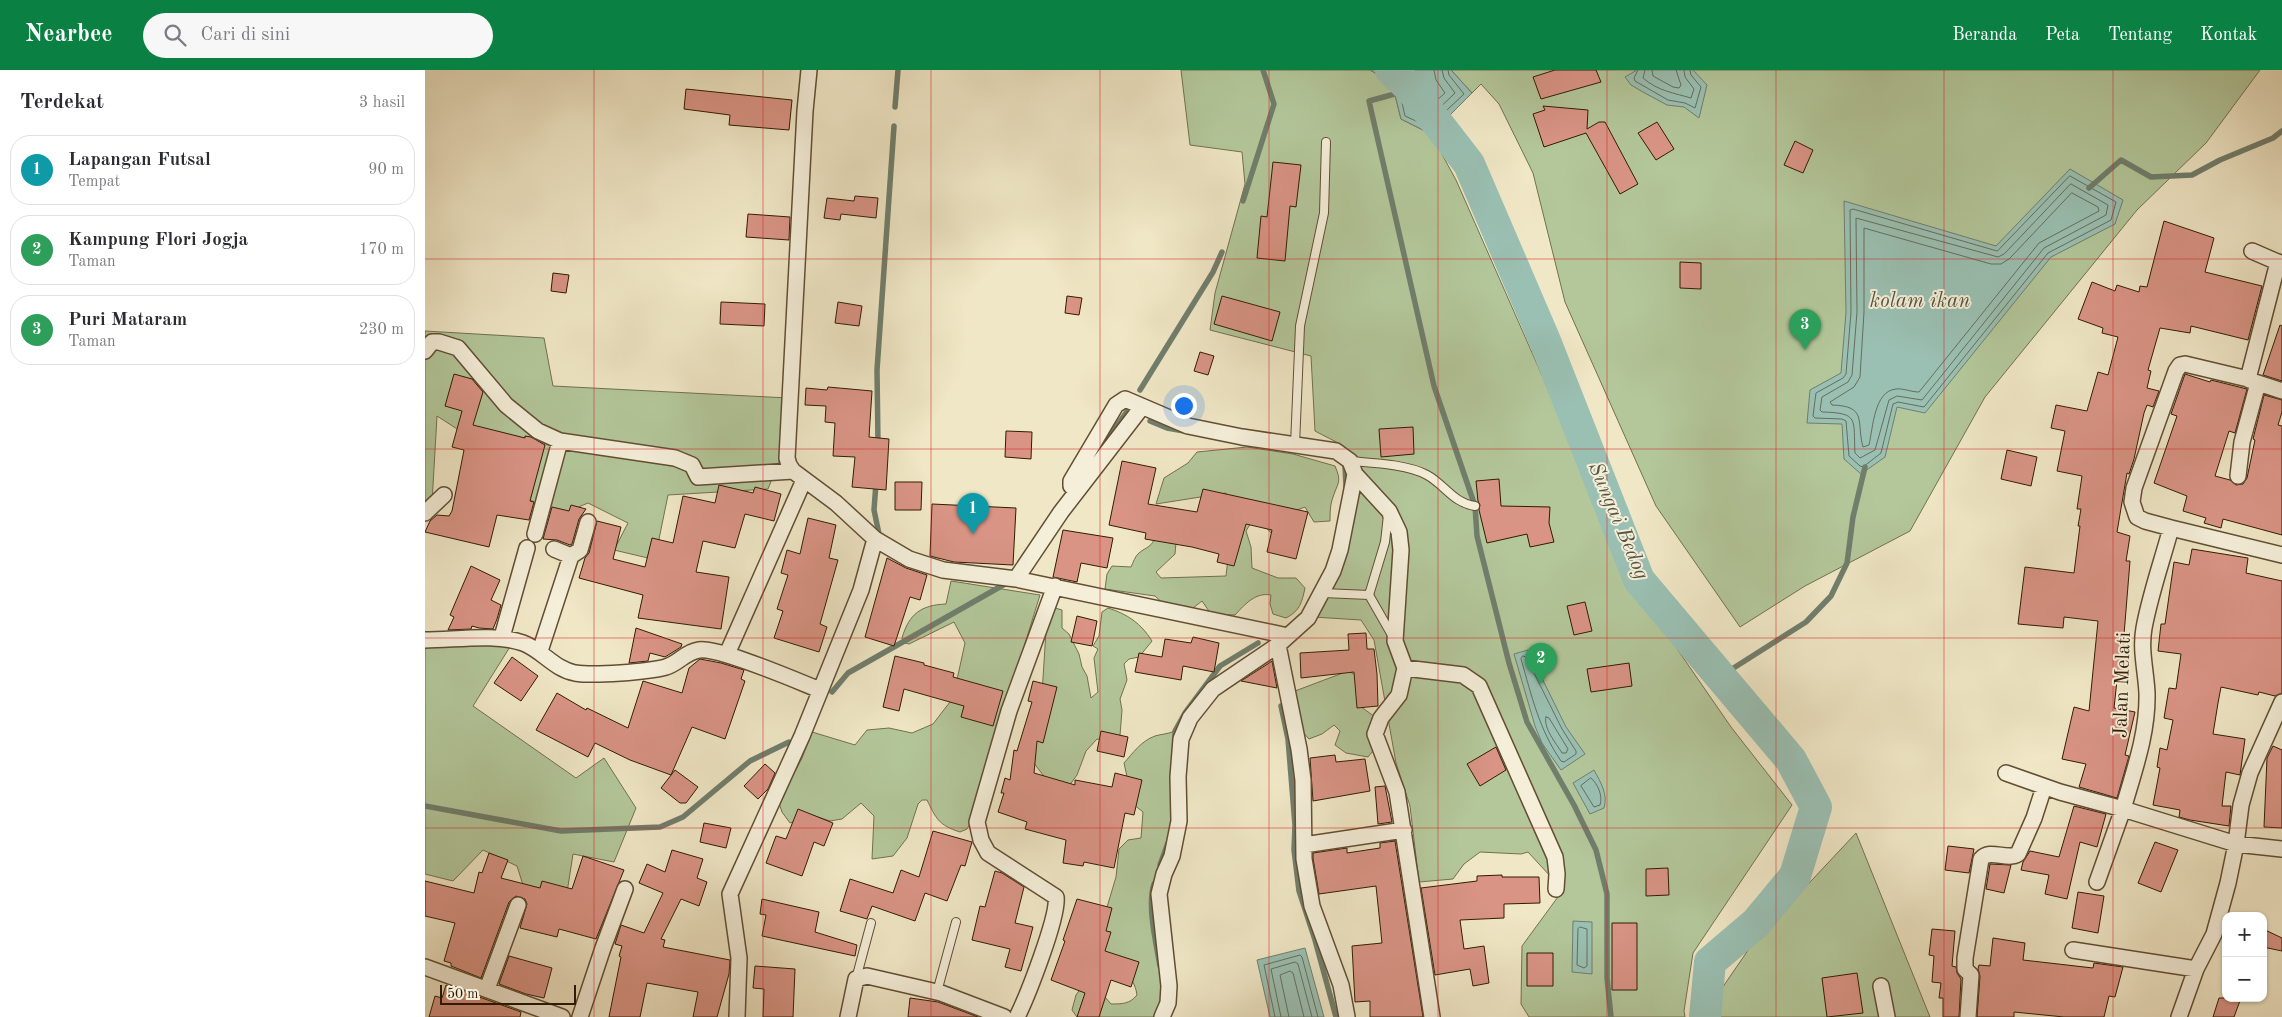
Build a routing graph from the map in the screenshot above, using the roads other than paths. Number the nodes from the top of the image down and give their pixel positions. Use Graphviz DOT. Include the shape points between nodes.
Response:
graph roads {
  1 [pos="809,70"];
  2 [pos="1325,142"];
  3 [pos="2252,251"];
  4 [pos="2280,263"];
  5 [pos="425,351"];
  6 [pos="2253,381"];
  7 [pos="2282,391"];
  8 [pos="1142,407"];
  9 [pos="560,441"];
  10 [pos="1295,445"];
  11 [pos="1353,467"];
  12 [pos="799,476"];
  13 [pos="2238,476"];
  14 [pos="1077,491"];
  15 [pos="444,495"];
  16 [pos="1475,506"];
  17 [pos="1389,511"];
  18 [pos="425,513"];
  19 [pos="588,522"];
  20 [pos="2171,528"];
  21 [pos="535,534"];
  22 [pos="875,539"];
  23 [pos="527,548"];
  24 [pos="554,549"];
  25 [pos="2282,555"];
  26 [pos="571,556"];
  27 [pos="1016,579"];
  28 [pos="1055,586"];
  29 [pos="1323,593"];
  30 [pos="1369,595"];
  31 [pos="502,637"];
  32 [pos="425,640"];
  33 [pos="1283,641"];
  34 [pos="1395,641"];
  35 [pos="540,651"];
  36 [pos="727,654"];
  37 [pos="1405,668"];
  38 [pos="821,690"];
  39 [pos="2282,702"];
  40 [pos="2006,772"];
  41 [pos="2044,787"];
  42 [pos="2123,809"];
  43 [pos="1404,830"];
  44 [pos="2236,844"];
  45 [pos="1304,845"];
  46 [pos="2282,849"];
  47 [pos="2097,882"];
  48 [pos="625,889"];
  49 [pos="1556,889"];
  50 [pos="518,905"];
  51 [pos="956,922"];
  52 [pos="871,923"];
  53 [pos="2073,950"];
  54 [pos="425,967"];
  55 [pos="2196,970"];
  56 [pos="856,979"];
  57 [pos="1881,986"];
  58 [pos="487,989"];
  59 [pos="937,992"];
  60 [pos="563,1017"];
  61 [pos="580,1017"];
  62 [pos="737,1017"];
  63 [pos="848,1017"];
  64 [pos="1004,1017"];
  65 [pos="1017,1017"];
  66 [pos="1163,1017"];
  67 [pos="1347,1017"];
  68 [pos="1432,1017"];
  69 [pos="1887,1017"];
  70 [pos="1968,1017"];
  71 [pos="2179,1017"];
  1 -- 12 [label="street" via="787,458"];
  2 -- 10 [label="lane" via="1324,213 1300,326"];
  3 -- 4 [label="street"];
  4 -- 6 [label="street"];
  5 -- 9 [label="street" via="432,342 458,348 506,405 538,430"];
  6 -- 7 [label="street"];
  6 -- 13 [label="street"];
  6 -- 20 [label="street" via="2185,364 2176,371 2134,488 2132,502 2137,517"];
  8 -- 10 [label="street" via="1188,426"];
  8 -- 14 [label="street"];
  8 -- 14 [label="street" via="1125,399 1116,405 1071,481 1071,486"];
  9 -- 12 [label="street" via="675,458 691,465 697,477"];
  9 -- 21 [label="street"];
  10 -- 11 [label="street" via="1336,451"];
  11 -- 16 [label="lane" via="1392,465 1427,475 1453,497"];
  11 -- 17 [label="street"];
  11 -- 29 [label="street" via="1340,550"];
  12 -- 22 [label="street" via="836,503"];
  12 -- 36 [label="street"];
  14 -- 27 [label="street"];
  15 -- 18 [label="street"];
  17 -- 30 [label="lane" via="1385,542"];
  17 -- 34 [label="street" via="1399,532 1401,550"];
  19 -- 26 [label="street" via="580,550"];
  20 -- 25 [label="street"];
  20 -- 42 [label="street, Jalan Melati" via="2144,629 2145,720 2142,744"];
  22 -- 27 [label="street" via="909,559 943,570"];
  22 -- 38 [label="street" via="861,590"];
  23 -- 31 [label="street"];
  24 -- 26 [label="street"];
  26 -- 35 [label="street"];
  27 -- 28 [label="street"];
  28 -- 33 [label="street"];
  28 -- 65 [label="street" via="1009,711 977,822 988,853 1056,897 1058,905"];
  29 -- 30 [label="lane"];
  29 -- 33 [label="street" via="1308,618"];
  30 -- 34 [label="lane"];
  31 -- 32 [label="street"];
  31 -- 35 [label="street"];
  33 -- 45 [label="street" via="1303,780"];
  33 -- 66 [label="street" via="1213,688 1190,718 1181,739 1179,821 1159,894 1169,986"];
  34 -- 37 [label="street"];
  35 -- 36 [label="street" via="557,666 575,673 665,667 688,652 707,649"];
  36 -- 38 [label="street"];
  37 -- 43 [label="street" via="1399,695 1381,718 1375,734 1397,792"];
  37 -- 49 [label="street" via="1463,675 1479,686 1555,857"];
  38 -- 62 [label="street" via="730,894 739,958"];
  39 -- 44 [label="street" via="2250,773 2241,804"];
  40 -- 41 [label="street"];
  41 -- 42 [label="street"];
  41 -- 70 [label="street" via="2018,854 2010,857 1988,854 1981,859 1965,958 1965,969 1971,975"];
  42 -- 44 [label="street"];
  42 -- 47 [label="street, Jalan Melati"];
  43 -- 45 [label="street"];
  43 -- 68 [label="street"];
  44 -- 46 [label="street"];
  44 -- 55 [label="street" via="2214,934"];
  45 -- 67 [label="street" via="1312,906 1341,985"];
  48 -- 61 [label="street"];
  50 -- 58 [label="street"];
  51 -- 59 [label="lane"];
  52 -- 56 [label="lane"];
  53 -- 55 [label="street"];
  54 -- 58 [label="street"];
  55 -- 71 [label="street"];
  56 -- 59 [label="street" via="878,977"];
  56 -- 63 [label="street"];
  57 -- 69 [label="street"];
  58 -- 60 [label="street"];
  59 -- 64 [label="street"];
}
